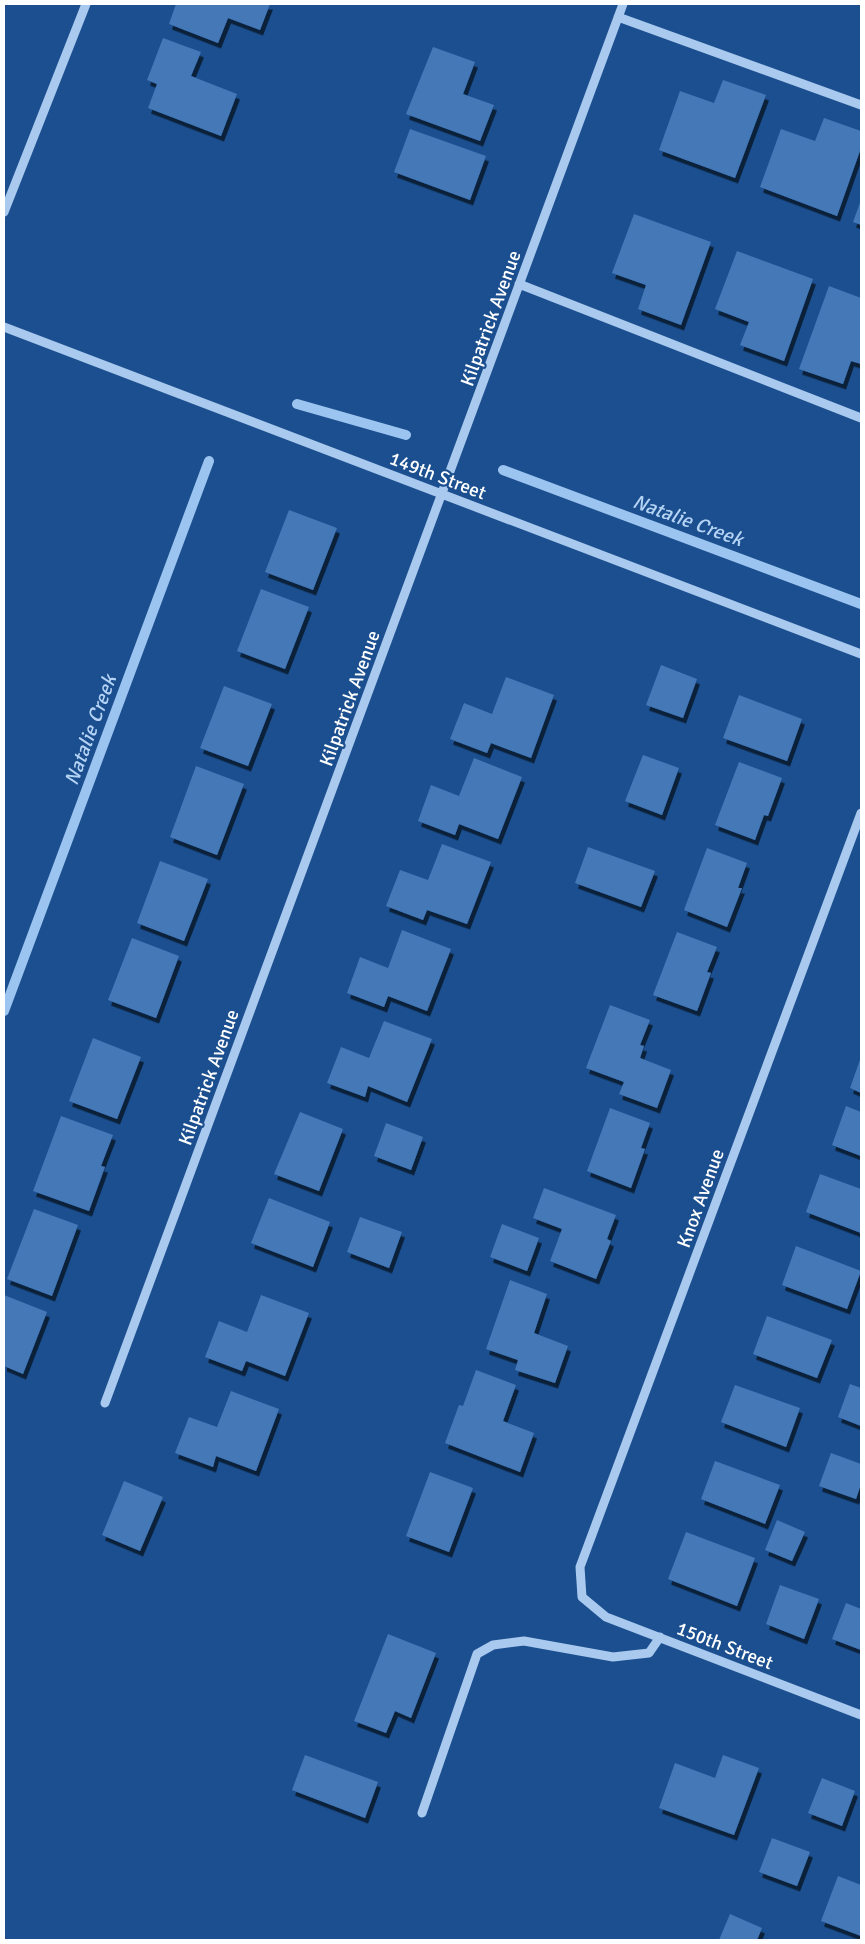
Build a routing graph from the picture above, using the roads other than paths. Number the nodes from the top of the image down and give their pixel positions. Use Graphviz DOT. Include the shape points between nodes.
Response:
graph roads {
  1 [pos="86,4"];
  2 [pos="623,4"];
  3 [pos="618,17"];
  4 [pos="861,105"];
  5 [pos="4,212"];
  6 [pos="519,284"];
  7 [pos="4,327"];
  8 [pos="861,418"];
  9 [pos="442,494"];
  10 [pos="861,654"];
  11 [pos="861,813"];
  12 [pos="105,1403"];
  13 [pos="582,1597"];
  14 [pos="660,1637"];
  15 [pos="861,1715"];
  16 [pos="422,1813"];
  1 -- 5 [label="street"];
  2 -- 3 [label="street, Kilpatrick Avenue"];
  3 -- 4 [label="street"];
  3 -- 6 [label="street, Kilpatrick Avenue"];
  6 -- 8 [label="street"];
  6 -- 9 [label="street, Kilpatrick Avenue"];
  7 -- 9 [label="street, 149th Street"];
  9 -- 10 [label="street, 149th Street"];
  9 -- 12 [label="street, Kilpatrick Avenue"];
  11 -- 13 [label="street, Knox Avenue" via="580,1568"];
  13 -- 14 [label="street, 150th Street" via="606,1617"];
  14 -- 15 [label="street, 150th Street"];
  14 -- 16 [label="street" via="649,1653 613,1657 524,1641 492,1645 476,1654"];
}
